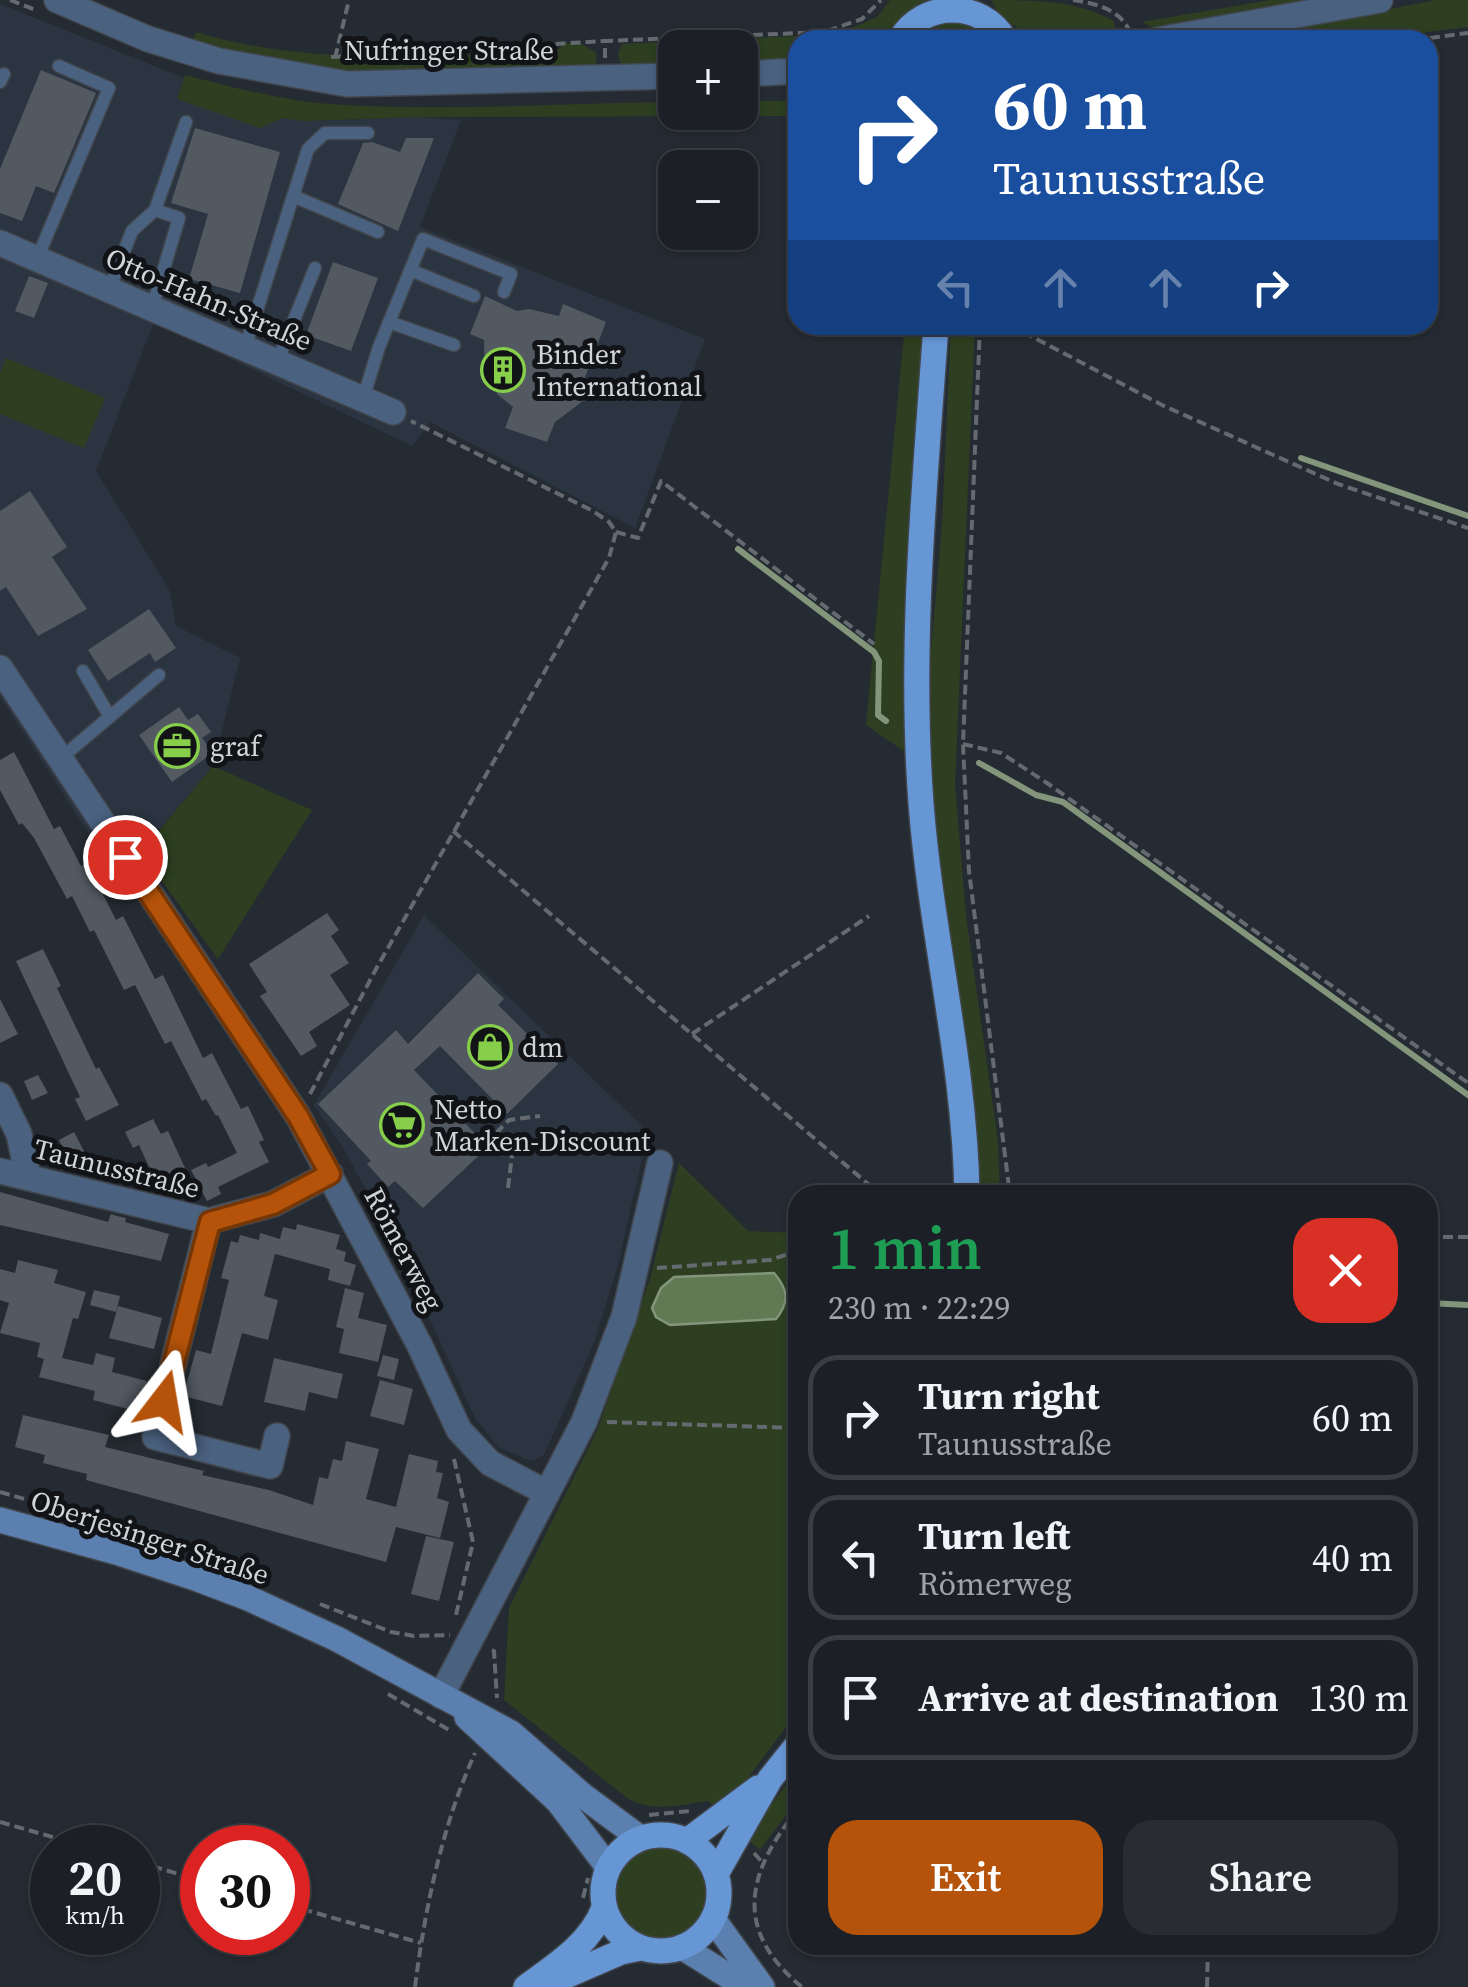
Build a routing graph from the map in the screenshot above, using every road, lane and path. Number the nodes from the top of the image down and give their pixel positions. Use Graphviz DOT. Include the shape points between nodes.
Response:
graph roads {
  1 [pos="57,0"];
  2 [pos="350,0"];
  3 [pos="881,0"];
  4 [pos="1072,0"];
  5 [pos="1380,0"];
  6 [pos="939,4"];
  7 [pos="976,6"];
  8 [pos="830,30"];
  9 [pos="906,30"];
  10 [pos="999,30"];
  11 [pos="1130,30"];
  12 [pos="1214,30"];
  13 [pos="788,33"];
  14 [pos="1468,33"];
  15 [pos="1438,37"];
  16 [pos="606,41"];
  17 [pos="331,65"];
  18 [pos="59,66"];
  19 [pos="788,73"];
  20 [pos="758,74"];
  21 [pos="658,76"];
  22 [pos="606,78"];
  23 [pos="186,122"];
  24 [pos="368,133"];
  25 [pos="293,196"];
  26 [pos="154,210"];
  27 [pos="378,232"];
  28 [pos="0,243"];
  29 [pos="37,259"];
  30 [pos="315,268"];
  31 [pos="410,270"];
  32 [pos="108,290"];
  33 [pos="504,292"];
  34 [pos="474,296"];
  35 [pos="152,308"];
  36 [pos="389,322"];
  37 [pos="935,335"];
  38 [pos="980,335"];
  39 [pos="1029,335"];
  40 [pos="454,345"];
  41 [pos="245,348"];
  42 [pos="276,362"];
  43 [pos="362,399"];
  44 [pos="393,412"];
  45 [pos="1468,528"];
  46 [pos="616,532"];
  47 [pos="874,644"];
  48 [pos="0,668"];
  49 [pos="82,671"];
  50 [pos="159,675"];
  51 [pos="110,717"];
  52 [pos="962,744"];
  53 [pos="60,760"];
  54 [pos="454,831"];
  55 [pos="870,916"];
  56 [pos="692,1034"];
  57 [pos="1468,1083"];
  58 [pos="0,1095"];
  59 [pos="298,1116"];
  60 [pos="540,1116"];
  61 [pos="660,1162"];
  62 [pos="0,1170"];
  63 [pos="330,1174"];
  64 [pos="28,1177"];
  65 [pos="869,1185"];
  66 [pos="966,1185"];
  67 [pos="1009,1185"];
  68 [pos="508,1188"];
  69 [pos="210,1222"];
  70 [pos="1438,1237"];
  71 [pos="1468,1237"];
  72 [pos="788,1255"];
  73 [pos="637,1269"];
  74 [pos="584,1422"];
  75 [pos="788,1428"];
  76 [pos="459,1430"];
  77 [pos="277,1436"];
  78 [pos="547,1493"];
  79 [pos="0,1520"];
  80 [pos="446,1633"];
  81 [pos="471,1642"];
  82 [pos="389,1695"];
  83 [pos="498,1702"];
  84 [pos="450,1711"];
  85 [pos="486,1737"];
  86 [pos="788,1756"];
  87 [pos="788,1821"];
  88 [pos="0,1822"];
  89 [pos="639,1825"];
  90 [pos="727,1828"];
  91 [pos="30,1831"];
  92 [pos="687,1841"];
  93 [pos="762,1862"];
  94 [pos="598,1870"];
  95 [pos="716,1874"];
  96 [pos="593,1905"];
  97 [pos="310,1911"];
  98 [pos="713,1919"];
  99 [pos="420,1943"];
  100 [pos="682,1947"];
  101 [pos="640,1948"];
  102 [pos="1208,1955"];
  103 [pos="415,1987"];
  104 [pos="526,1987"];
  105 [pos="540,1987"];
  106 [pos="746,1987"];
  107 [pos="762,1987"];
  108 [pos="802,1987"];
  109 [pos="1207,1987"];
  1 -- 17 [label="street, Nufringer Straße" via="201,56"];
  2 -- 17 [label="path"];
  3 -- 8 [label="path" via="862,19"];
  4 -- 11 [label="path" via="1104,5"];
  5 -- 12 [label="street"];
  6 -- 7 [label="main road"];
  6 -- 9 [label="main road"];
  7 -- 10 [label="main road"];
  13 -- 16 [label="path"];
  14 -- 15 [label="path"];
  16 -- 17 [label="path"];
  16 -- 22 [label="path"];
  17 -- 22 [label="street, Nufringer Straße" via="347,84"];
  18 -- 29 [label="lane" via="109,88"];
  19 -- 20 [label="street"];
  21 -- 22 [label="street, Nufringer Straße"];
  23 -- 26 [label="lane"];
  24 -- 25 [label="lane" via="325,133 308,149"];
  25 -- 27 [label="lane"];
  25 -- 41 [label="lane"];
  26 -- 32 [label="lane" via="132,231"];
  26 -- 35 [label="lane" via="178,218"];
  28 -- 29 [label="street, Otto-Hahn-Straße"];
  29 -- 32 [label="street, Otto-Hahn-Straße"];
  30 -- 42 [label="lane"];
  31 -- 33 [label="lane" via="422,239 511,274"];
  31 -- 34 [label="lane"];
  31 -- 36 [label="lane"];
  32 -- 35 [label="street, Otto-Hahn-Straße"];
  35 -- 41 [label="street, Otto-Hahn-Straße"];
  36 -- 40 [label="lane"];
  36 -- 43 [label="lane"];
  37 -- 66 [label="main road" via="917,741"];
  38 -- 52 [label="path"];
  39 -- 45 [label="path" via="1320,476"];
  41 -- 42 [label="street, Otto-Hahn-Straße"];
  42 -- 43 [label="street, Otto-Hahn-Straße"];
  43 -- 44 [label="street, Otto-Hahn-Straße"];
  44 -- 46 [label="path" via="593,512"];
  46 -- 47 [label="path" via="638,538 661,481"];
  46 -- 54 [label="path" via="609,558"];
  48 -- 53 [label="street, Römerweg"];
  49 -- 51 [label="lane"];
  50 -- 51 [label="lane"];
  51 -- 53 [label="lane"];
  52 -- 57 [label="path" via="1001,753"];
  52 -- 67 [label="path" via="969,871"];
  53 -- 59 [label="street, Römerweg"];
  54 -- 56 [label="path"];
  54 -- 59 [label="path"];
  55 -- 56 [label="path"];
  56 -- 65 [label="path"];
  58 -- 64 [label="street" via="19,1134"];
  59 -- 63 [label="street, Römerweg"];
  60 -- 68 [label="path" via="510,1120 498,1131 513,1147"];
  61 -- 73 [label="street"];
  62 -- 64 [label="street, Taunusstraße"];
  63 -- 69 [label="street, Taunusstraße" via="273,1204"];
  63 -- 76 [label="street, Römerweg"];
  64 -- 69 [label="street, Taunusstraße"];
  69 -- 77 [label="street" via="155,1437 270,1466"];
  70 -- 71 [label="path"];
  72 -- 73 [label="path"];
  73 -- 74 [label="street"];
  74 -- 75 [label="path"];
  74 -- 78 [label="street"];
  76 -- 78 [label="street, Römerweg" via="490,1462"];
  76 -- 80 [label="path" via="452,1452 473,1542 457,1614"];
  78 -- 81 [label="street"];
  79 -- 84 [label="main road, Oberjesinger Straße" via="248,1598 337,1639"];
  81 -- 83 [label="path" via="494,1651"];
  81 -- 84 [label="street"];
  82 -- 84 [label="path"];
  84 -- 85 [label="main road"];
  84 -- 89 [label="main road, Oberjesinger Straße" via="511,1733 582,1795"];
  85 -- 94 [label="main road" via="558,1801"];
  85 -- 99 [label="path" via="444,1838"];
  86 -- 90 [label="main road"];
  87 -- 93 [label="path"];
  88 -- 91 [label="path"];
  89 -- 90 [label="path" via="650,1815 704,1812"];
  89 -- 92 [label="main road"];
  89 -- 94 [label="main road"];
  90 -- 92 [label="main road"];
  90 -- 93 [label="path"];
  90 -- 95 [label="main road"];
  92 -- 95 [label="main road"];
  93 -- 108 [label="path" via="754,1894 760,1935 781,1970"];
  94 -- 96 [label="path"];
  94 -- 96 [label="main road" via="602,1888"];
  95 -- 98 [label="main road"];
  96 -- 101 [label="main road"];
  96 -- 104 [label="main road" via="596,1928"];
  97 -- 99 [label="path"];
  98 -- 100 [label="main road"];
  98 -- 107 [label="main road"];
  99 -- 103 [label="path"];
  100 -- 101 [label="main road"];
  100 -- 106 [label="main road"];
  101 -- 105 [label="main road"];
  102 -- 109 [label="path"];
}
